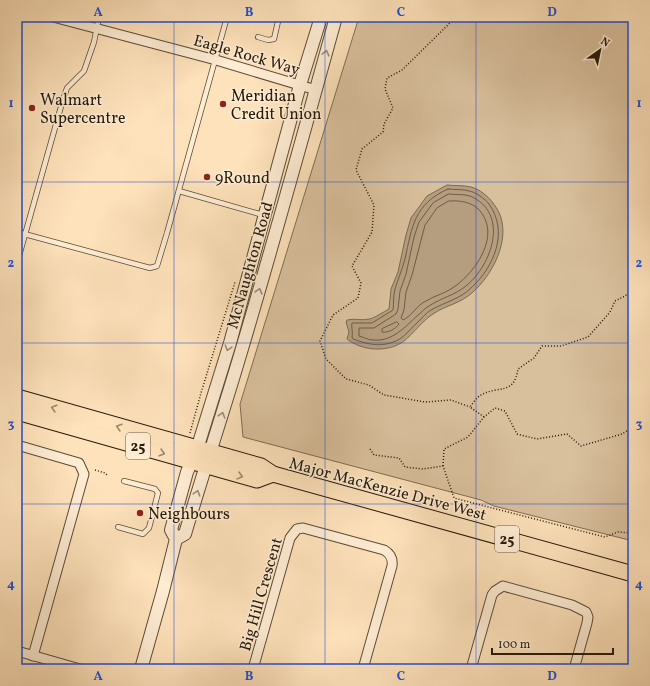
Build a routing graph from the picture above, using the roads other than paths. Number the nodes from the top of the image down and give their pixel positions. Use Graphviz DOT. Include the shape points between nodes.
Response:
graph roads {
  1 [pos="53,17"];
  2 [pos="99,17"];
  3 [pos="227,17"];
  4 [pos="279,17"];
  5 [pos="321,17"];
  6 [pos="336,17"];
  7 [pos="96,29"];
  8 [pos="258,37"];
  9 [pos="216,60"];
  10 [pos="300,85"];
  11 [pos="316,90"];
  12 [pos="179,191"];
  13 [pos="265,216"];
  14 [pos="17,232"];
  15 [pos="26,234"];
  16 [pos="17,263"];
  17 [pos="17,397"];
  18 [pos="17,412"];
  19 [pos="17,445"];
  20 [pos="202,457"];
  21 [pos="124,481"];
  22 [pos="118,527"];
  23 [pos="633,574"];
  24 [pos="17,651"];
  25 [pos="33,656"];
  26 [pos="80,669"];
  27 [pos="141,669"];
  28 [pos="253,669"];
  29 [pos="363,669"];
  30 [pos="471,669"];
  31 [pos="574,669"];
  1 -- 7 [label="street, Eagle Rock Way"];
  2 -- 7 [label="lane"];
  3 -- 9 [label="lane"];
  4 -- 8 [label="lane" via="274,39"];
  5 -- 10 [label="street, McNaughton Road"];
  11 -- 6 [label="street, McNaughton Road, one-way"];
  7 -- 9 [label="street, Eagle Rock Way"];
  7 -- 15 [label="lane" via="84,71 67,88 62,102"];
  9 -- 10 [label="street, Eagle Rock Way"];
  9 -- 12 [label="lane"];
  10 -- 11 [label="street, Eagle Rock Way"];
  10 -- 13 [label="street, McNaughton Road"];
  20 -- 11 [label="street, McNaughton Road, one-way" via="244,343"];
  12 -- 13 [label="lane"];
  12 -- 15 [label="lane" via="160,260 157,266 150,268"];
  13 -- 20 [label="street, McNaughton Road, one-way"];
  14 -- 15 [label="lane"];
  15 -- 16 [label="lane"];
  20 -- 17 [label="main road, Major MacKenzie Drive West / 25, one-way"];
  18 -- 20 [label="main road, Major MacKenzie Drive West / 25, one-way"];
  19 -- 25 [label="street" via="79,463 84,474"];
  20 -- 23 [label="main road, Major MacKenzie Drive West / 25" via="261,466 273,474"];
  20 -- 27 [label="street" via="187,472 172,530 176,539"];
  21 -- 22 [label="lane" via="155,489 158,493 149,528 144,534"];
  24 -- 25 [label="street"];
  25 -- 26 [label="street"];
  28 -- 29 [label="street, Big Hill Crescent" via="290,538 297,530 303,528 384,550 390,554 392,566"];
  30 -- 31 [label="street" via="492,595 503,586 572,605 586,612 587,623"];
}
